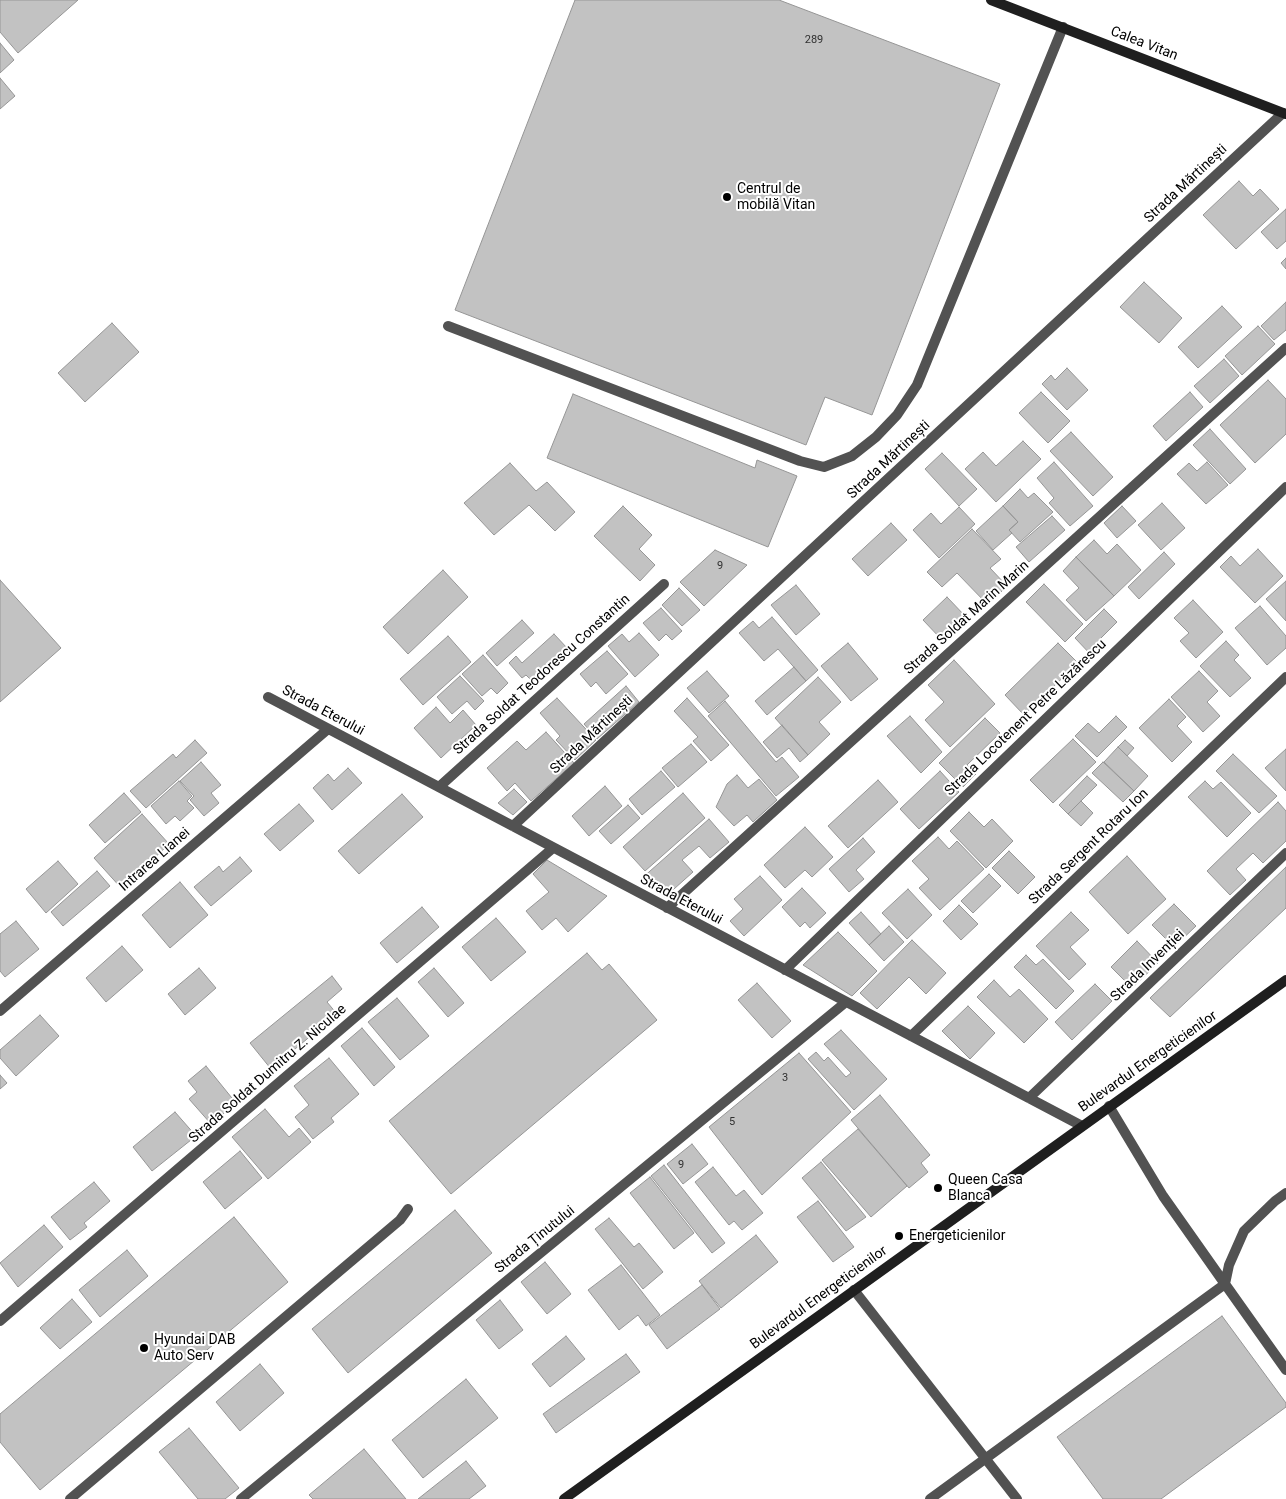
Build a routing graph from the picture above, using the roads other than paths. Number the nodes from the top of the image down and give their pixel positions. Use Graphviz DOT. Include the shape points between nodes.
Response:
graph roads {
  1 [pos="992,0"];
  2 [pos="1062,27"];
  3 [pos="1285,113"];
  4 [pos="448,326"];
  5 [pos="1286,348"];
  6 [pos="1286,487"];
  7 [pos="664,584"];
  8 [pos="1286,677"];
  9 [pos="268,697"];
  10 [pos="328,729"];
  11 [pos="439,787"];
  12 [pos="513,826"];
  13 [pos="554,848"];
  14 [pos="1286,852"];
  15 [pos="667,908"];
  16 [pos="785,970"];
  17 [pos="1286,980"];
  18 [pos="846,1002"];
  19 [pos="0,1011"];
  20 [pos="911,1036"];
  21 [pos="1030,1098"];
  22 [pos="1109,1106"];
  23 [pos="1082,1126"];
  24 [pos="1286,1193"];
  25 [pos="408,1209"];
  26 [pos="1225,1284"];
  27 [pos="854,1290"];
  28 [pos="0,1321"];
  29 [pos="1286,1370"];
  30 [pos="986,1458"];
  31 [pos="70,1499"];
  32 [pos="241,1499"];
  33 [pos="564,1499"];
  34 [pos="930,1499"];
  35 [pos="1018,1499"];
  1 -- 2 [label="street, Calea Vitan"];
  2 -- 3 [label="street, Calea Vitan"];
  2 -- 4 [label="street" via="917,385 897,415 852,456 824,467 800,461"];
  3 -- 12 [label="street, Strada Mărtinești"];
  5 -- 15 [label="street, Strada Soldat Marin Marin"];
  6 -- 16 [label="street, Strada Locotenent Petre Lăzărescu"];
  7 -- 11 [label="street, Strada Soldat Teodorescu Constantin"];
  8 -- 20 [label="street, Strada Sergent Rotaru Ion"];
  9 -- 10 [label="street, Strada Eterului"];
  10 -- 11 [label="street, Strada Eterului"];
  10 -- 19 [label="street, Intrarea Lianei"];
  11 -- 12 [label="street, Strada Eterului"];
  12 -- 13 [label="street, Strada Eterului"];
  13 -- 15 [label="street, Strada Eterului"];
  13 -- 28 [label="street, Strada Soldat Dumitru Z. Niculae"];
  14 -- 21 [label="street, Strada Invenției"];
  15 -- 16 [label="street, Strada Eterului"];
  16 -- 18 [label="street, Strada Eterului"];
  17 -- 22 [label="street, Bulevardul Energeticienilor"];
  18 -- 20 [label="street, Strada Eterului"];
  18 -- 32 [label="street, Strada Ținutului"];
  20 -- 21 [label="street, Strada Eterului"];
  21 -- 23 [label="street, Strada Eterului"];
  22 -- 23 [label="street, Bulevardul Energeticienilor"];
  22 -- 26 [label="street" via="1163,1196"];
  23 -- 27 [label="street, Bulevardul Energeticienilor"];
  24 -- 26 [label="street" via="1244,1231 1229,1265"];
  25 -- 31 [label="street" via="400,1220"];
  26 -- 29 [label="street"];
  26 -- 30 [label="street"];
  27 -- 30 [label="street"];
  27 -- 33 [label="street, Bulevardul Energeticienilor"];
  30 -- 34 [label="street"];
  30 -- 35 [label="street"];
}
